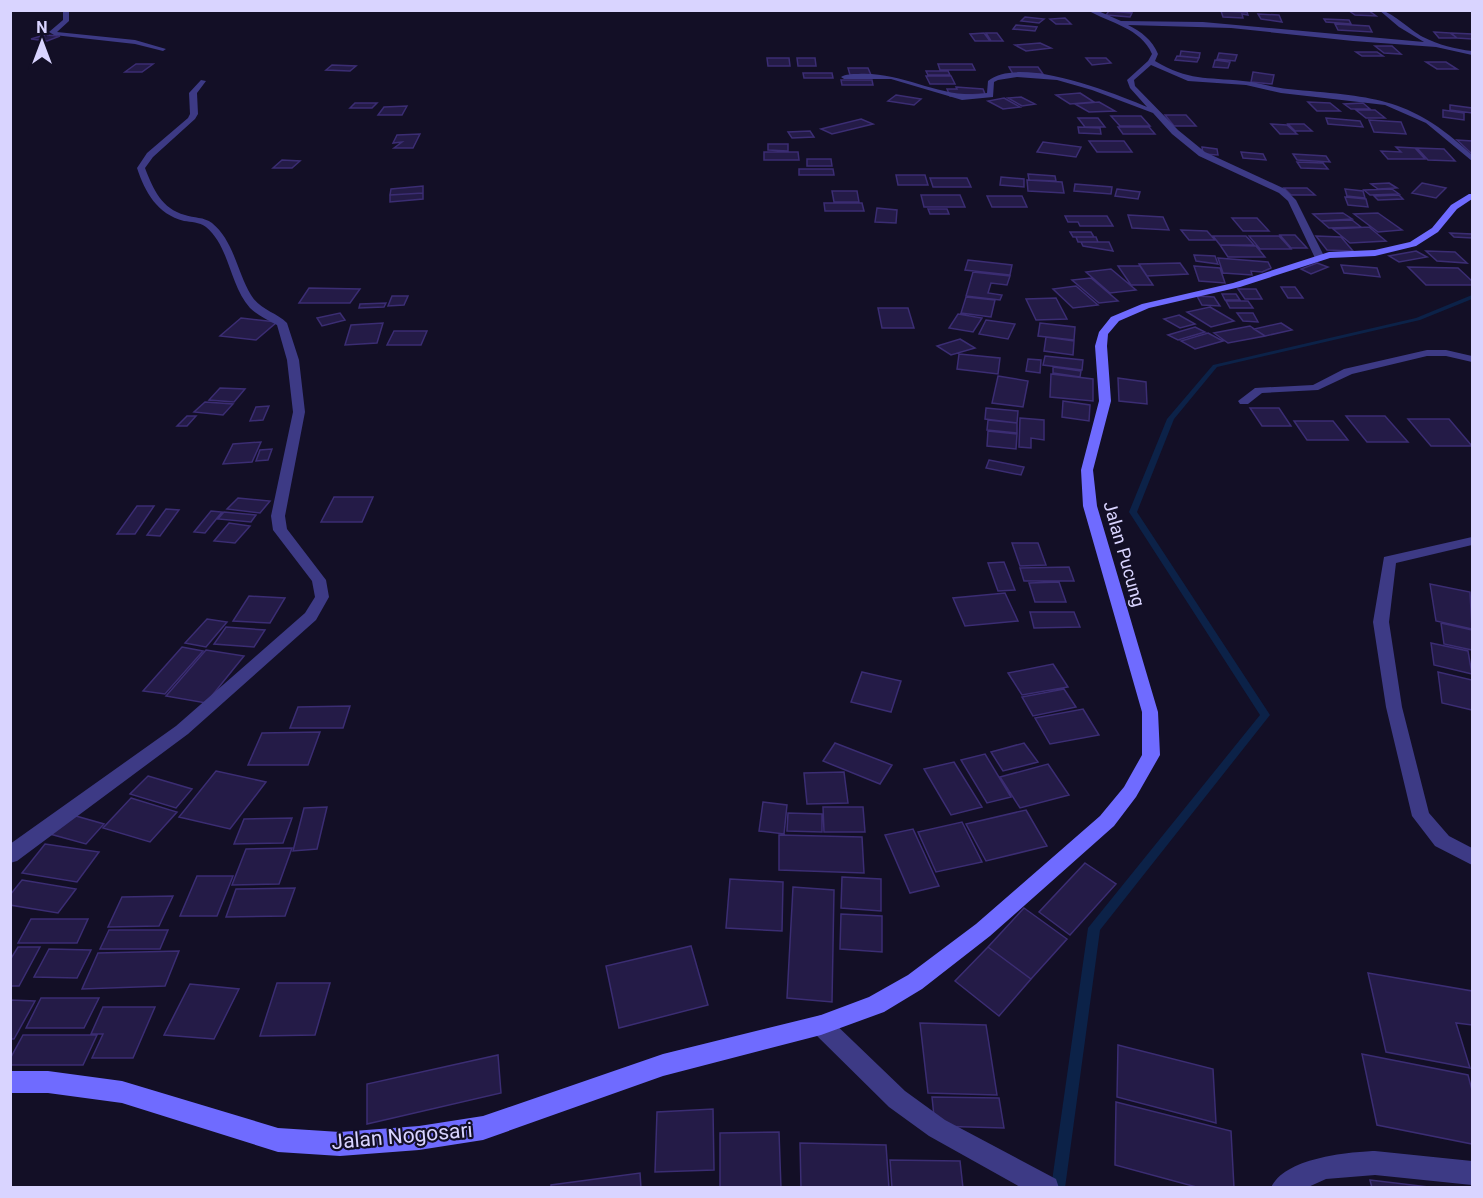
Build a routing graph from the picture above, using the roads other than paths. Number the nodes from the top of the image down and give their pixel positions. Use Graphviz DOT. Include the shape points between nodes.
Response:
graph roads {
  1 [pos="66,10"];
  2 [pos="1090,10"];
  3 [pos="1382,10"];
  4 [pos="1118,23"];
  5 [pos="1438,45"];
  6 [pos="163,49"];
  7 [pos="1473,55"];
  8 [pos="1151,62"];
  9 [pos="844,77"];
  10 [pos="203,81"];
  11 [pos="1157,113"];
  12 [pos="1473,159"];
  13 [pos="1473,196"];
  14 [pos="1320,258"];
  15 [pos="1473,359"];
  16 [pos="1244,401"];
  17 [pos="1473,541"];
  18 [pos="10,855"];
  19 [pos="1473,857"];
  20 [pos="821,1025"];
  21 [pos="10,1082"];
  22 [pos="1473,1173"];
  23 [pos="1047,1188"];
  24 [pos="1283,1188"];
  1 -- 6 [label="street" via="66,21 52,32"];
  2 -- 4 [label="street"];
  3 -- 5 [label="street" via="1395,23"];
  4 -- 5 [label="street" via="1175,21"];
  4 -- 8 [label="street" via="1153,47"];
  5 -- 7 [label="street"];
  8 -- 11 [label="street" via="1132,76 1130,83"];
  8 -- 12 [label="street" via="1173,76 1192,81 1246,83 1284,91 1385,101 1444,131"];
  9 -- 11 [label="street" via="891,77 947,97 965,98 990,95 991,81 996,78 1058,76"];
  10 -- 18 [label="street" via="193,93 191,119 141,168 148,191 157,202 183,218 208,224 228,248 255,308 282,323 293,360 298,412 278,516 280,531 319,580 322,597 311,616 182,730"];
  11 -- 14 [label="street" via="1202,154 1282,191 1292,200"];
  13 -- 14 [label="main road, Jalan Pucung" via="1454,207 1435,230 1413,244 1381,252"];
  14 -- 20 [label="main road, Jalan Pucung" via="1236,285 1127,312 1108,327 1101,346 1105,401 1086,483 1149,712 1150,754 1136,782 1107,821 983,930 915,982 876,1005"];
  15 -- 16 [label="street" via="1427,353 1348,371 1314,388 1259,390"];
  17 -- 19 [label="street" via="1389,560 1381,622 1394,707 1420,816 1442,841"];
  20 -- 21 [label="main road, Jalan Nogosari" via="663,1065 483,1128 386,1141 340,1144 278,1140 122,1092 48,1082"];
  20 -- 23 [label="street" via="897,1099 957,1140"];
  22 -- 24 [label="street" via="1384,1164 1337,1166 1315,1170"];
}
